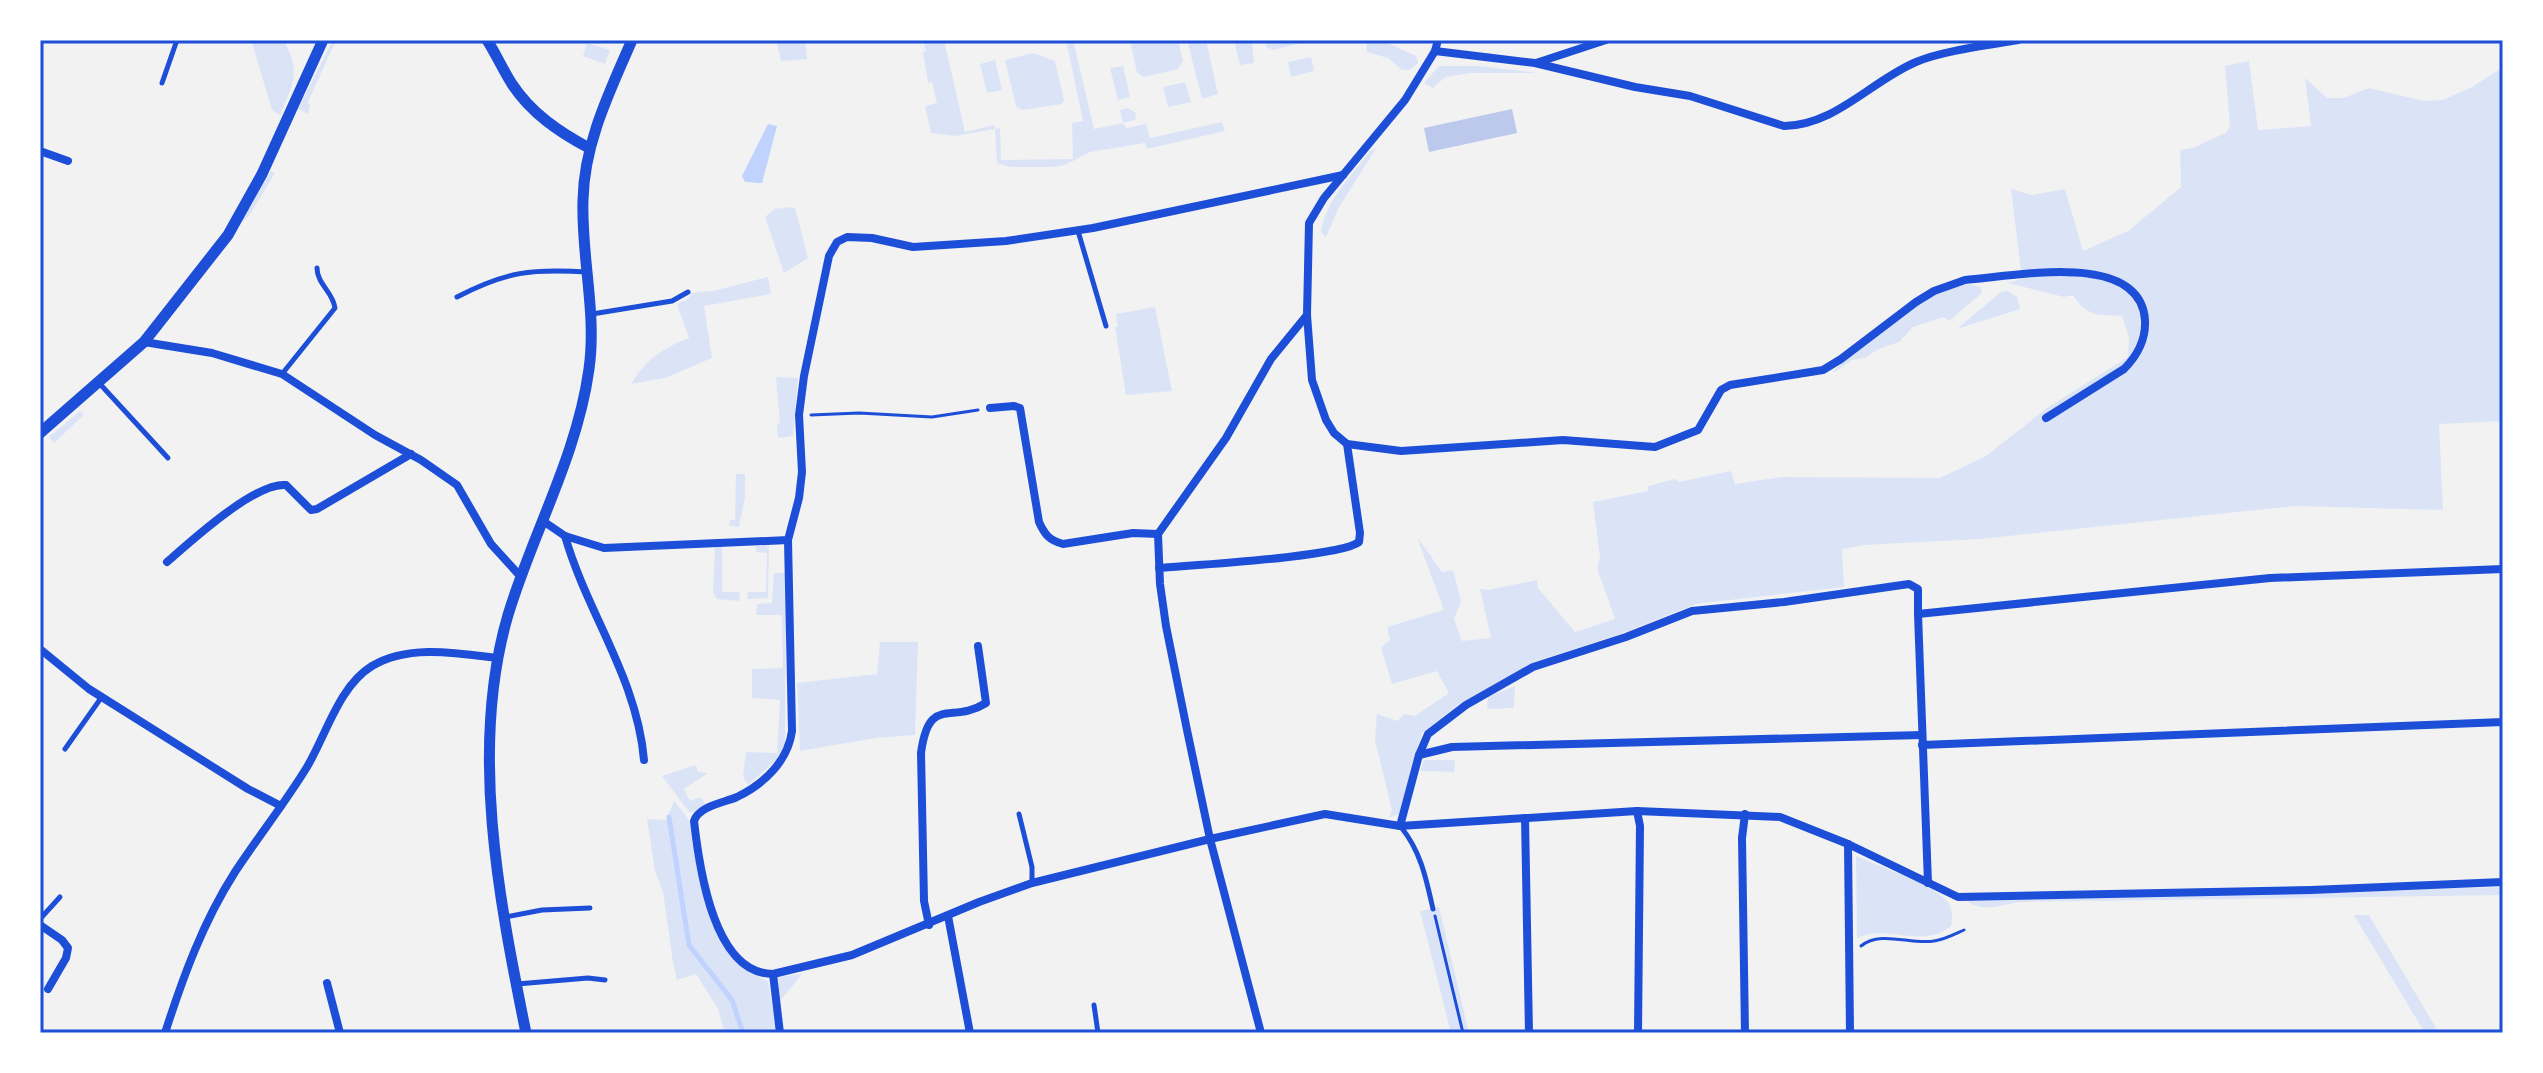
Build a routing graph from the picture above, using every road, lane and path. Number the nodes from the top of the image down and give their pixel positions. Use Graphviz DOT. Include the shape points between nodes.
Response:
graph roads {
  1 [pos="177,40"];
  2 [pos="323,40"];
  3 [pos="487,40"];
  4 [pos="632,40"];
  5 [pos="1438,40"];
  6 [pos="1606,40"];
  7 [pos="2018,40"];
  8 [pos="1435,51"];
  9 [pos="1535,63"];
  10 [pos="162,83"];
  11 [pos="589,148"];
  12 [pos="40,151"];
  13 [pos="68,161"];
  14 [pos="1343,175"];
  15 [pos="1077,230"];
  16 [pos="317,268"];
  17 [pos="588,273"];
  18 [pos="688,292"];
  19 [pos="457,297"];
  20 [pos="591,314"];
  21 [pos="1307,315"];
  22 [pos="1106,326"];
  23 [pos="144,342"];
  24 [pos="282,374"];
  25 [pos="99,383"];
  26 [pos="990,408"];
  27 [pos="799,415"];
  28 [pos="2046,418"];
  29 [pos="40,433"];
  30 [pos="1347,444"];
  31 [pos="411,454"];
  32 [pos="168,458"];
  33 [pos="543,521"];
  34 [pos="1158,534"];
  35 [pos="565,536"];
  36 [pos="788,540"];
  37 [pos="167,562"];
  38 [pos="1159,568"];
  39 [pos="2503,569"];
  40 [pos="521,577"];
  41 [pos="1918,614"];
  42 [pos="978,646"];
  43 [pos="40,649"];
  44 [pos="497,658"];
  45 [pos="102,697"];
  46 [pos="2503,722"];
  47 [pos="1922,740"];
  48 [pos="65,749"];
  49 [pos="1419,755"];
  50 [pos="644,760"];
  51 [pos="281,806"];
  52 [pos="1637,811"];
  53 [pos="1019,814"];
  54 [pos="1745,814"];
  55 [pos="1525,818"];
  56 [pos="1400,826"];
  57 [pos="1210,839"];
  58 [pos="1848,844"];
  59 [pos="2503,882"];
  60 [pos="1032,883"];
  61 [pos="1928,883"];
  62 [pos="60,897"];
  63 [pos="590,908"];
  64 [pos="1433,909"];
  65 [pos="948,916"];
  66 [pos="504,917"];
  67 [pos="40,922"];
  68 [pos="929,925"];
  69 [pos="1964,930"];
  70 [pos="1849,955"];
  71 [pos="773,974"];
  72 [pos="605,980"];
  73 [pos="327,983"];
  74 [pos="516,984"];
  75 [pos="48,989"];
  76 [pos="1094,1005"];
  77 [pos="165,1033"];
  78 [pos="340,1033"];
  79 [pos="526,1033"];
  80 [pos="780,1033"];
  81 [pos="970,1033"];
  82 [pos="1098,1033"];
  83 [pos="1261,1033"];
  84 [pos="1463,1033"];
  85 [pos="1529,1033"];
  86 [pos="1638,1033"];
  87 [pos="1745,1033"];
  88 [pos="1850,1033"];
  1 -- 10 [label="lane"];
  2 -- 23 [label="street" via="228,235"];
  3 -- 11 [label="street" via="529,105"];
  4 -- 11 [label="street"];
  5 -- 8 [label="street"];
  6 -- 9 [label="street"];
  7 -- 9 [label="street" via="1920,60 1836,111 1798,126 1690,96"];
  8 -- 9 [label="street"];
  8 -- 14 [label="street" via="1405,100"];
  11 -- 17 [label="street" via="583,199"];
  12 -- 13 [label="street"];
  14 -- 15 [label="street"];
  14 -- 21 [label="street" via="1309,223"];
  15 -- 22 [label="lane"];
  15 -- 27 [label="street" via="929,247 854,236 841,239 829,256"];
  16 -- 24 [label="lane" via="335,308"];
  17 -- 19 [label="lane" via="519,273"];
  17 -- 20 [label="street"];
  18 -- 20 [label="lane" via="672,301"];
  20 -- 33 [label="street" via="584,401"];
  21 -- 30 [label="street" via="1317,398 1334,433"];
  21 -- 34 [label="street" via="1271,359 1226,438"];
  23 -- 24 [label="street" via="212,353"];
  23 -- 25 [label="street"];
  24 -- 31 [label="street"];
  25 -- 29 [label="street"];
  25 -- 32 [label="lane"];
  26 -- 27 [label="path" via="932,417"];
  26 -- 34 [label="street" via="1020,408 1045,535 1063,544"];
  27 -- 36 [label="street" via="802,472"];
  28 -- 30 [label="street" via="2124,369 2144,337 2144,306 2133,292 2102,274 1948,285 1907,308 1827,368 1730,385 1721,390 1698,430 1655,447 1549,440 1401,451"];
  30 -- 38 [label="street" via="1360,533 1359,542 1350,548"];
  31 -- 37 [label="street" via="317,509 311,510 286,485 267,489 232,508"];
  31 -- 40 [label="street" via="450,477 491,544"];
  33 -- 35 [label="street"];
  33 -- 40 [label="street"];
  34 -- 38 [label="street"];
  35 -- 36 [label="street" via="604,548"];
  35 -- 50 [label="street" via="636,708"];
  36 -- 71 [label="street" via="790,745 761,782 702,811 694,821 711,913 722,939 749,967"];
  38 -- 57 [label="street"];
  39 -- 41 [label="street" via="2270,578"];
  40 -- 44 [label="street"];
  41 -- 47 [label="street"];
  41 -- 49 [label="street" via="1918,589 1909,584 1692,611 1533,667 1466,705 1428,734"];
  42 -- 68 [label="street" via="986,703 936,717 924,734 924,901"];
  43 -- 45 [label="street"];
  44 -- 51 [label="street" via="413,653 371,667 353,683"];
  44 -- 66 [label="street" via="491,780"];
  45 -- 48 [label="lane"];
  45 -- 51 [label="street"];
  46 -- 47 [label="street"];
  47 -- 49 [label="street" via="1452,747"];
  47 -- 61 [label="street"];
  49 -- 56 [label="street"];
  51 -- 77 [label="street" via="209,920"];
  52 -- 54 [label="street"];
  52 -- 55 [label="street"];
  52 -- 86 [label="street"];
  53 -- 60 [label="lane"];
  54 -- 58 [label="street" via="1780,817"];
  54 -- 87 [label="street"];
  55 -- 56 [label="street"];
  55 -- 85 [label="street"];
  56 -- 57 [label="street" via="1325,814"];
  56 -- 64 [label="lane" via="1421,860"];
  57 -- 60 [label="street"];
  57 -- 83 [label="street"];
  58 -- 61 [label="street"];
  58 -- 70 [label="street"];
  59 -- 61 [label="street" via="2013,897 1958,897"];
  60 -- 65 [label="street"];
  62 -- 67 [label="lane"];
  63 -- 66 [label="lane"];
  64 -- 84 [label="path"];
  65 -- 68 [label="street"];
  65 -- 81 [label="street"];
  66 -- 74 [label="street"];
  67 -- 75 [label="street" via="68,948"];
  68 -- 71 [label="street" via="852,955"];
  69 -- 70 [label="path" via="1935,941 1869,940"];
  70 -- 88 [label="street"];
  71 -- 80 [label="street"];
  72 -- 74 [label="lane"];
  73 -- 78 [label="street"];
  74 -- 79 [label="street"];
  76 -- 82 [label="lane"];
}
